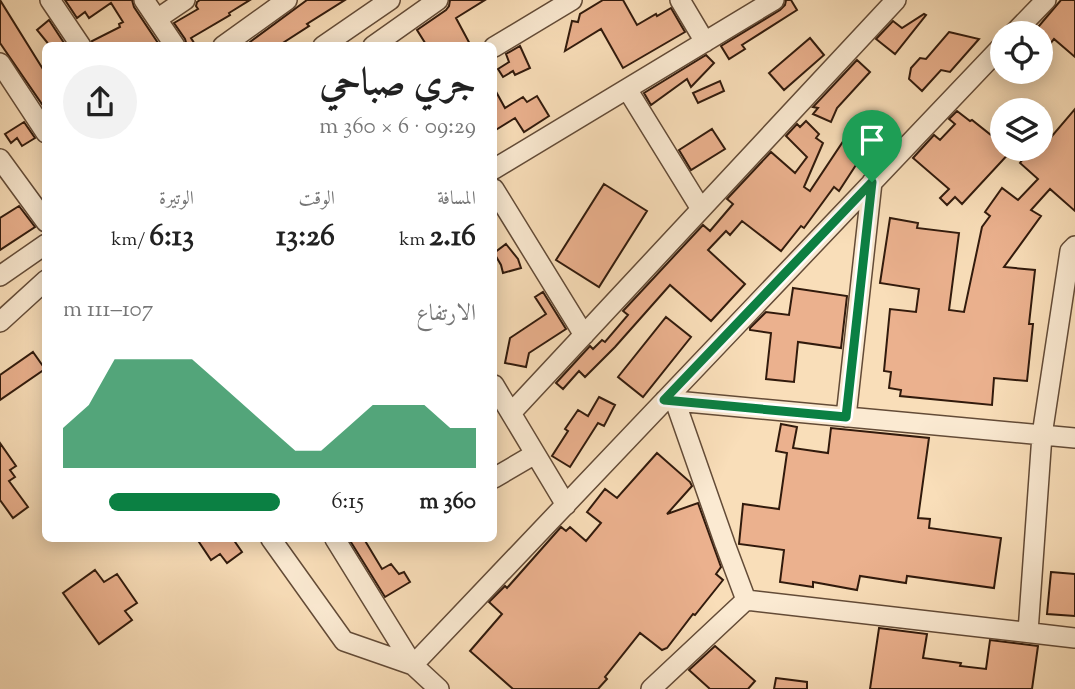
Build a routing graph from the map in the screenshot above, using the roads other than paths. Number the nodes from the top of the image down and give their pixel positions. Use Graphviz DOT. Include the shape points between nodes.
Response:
graph roads {
  1 [pos="50,0"];
  2 [pos="144,0"];
  3 [pos="185,0"];
  4 [pos="287,0"];
  5 [pos="390,0"];
  6 [pos="438,0"];
  7 [pos="572,0"];
  8 [pos="680,0"];
  9 [pos="774,0"];
  10 [pos="1046,0"];
  11 [pos="893,2"];
  12 [pos="157,19"];
  13 [pos="1026,21"];
  14 [pos="78,42"];
  15 [pos="172,42"];
  16 [pos="229,42"];
  17 [pos="329,42"];
  18 [pos="379,42"];
  19 [pos="705,42"];
  20 [pos="497,45"];
  21 [pos="990,59"];
  22 [pos="0,63"];
  23 [pos="626,89"];
  24 [pos="42,127"];
  25 [pos="0,159"];
  26 [pos="497,168"];
  27 [pos="7,182"];
  28 [pos="872,182"];
  29 [pos="497,194"];
  30 [pos="701,209"];
  31 [pos="42,218"];
  32 [pos="1075,246"];
  33 [pos="42,247"];
  34 [pos="0,276"];
  35 [pos="42,284"];
  36 [pos="0,322"];
  37 [pos="584,335"];
  38 [pos="497,390"];
  39 [pos="670,400"];
  40 [pos="510,413"];
  41 [pos="846,417"];
  42 [pos="1042,435"];
  43 [pos="1075,438"];
  44 [pos="535,454"];
  45 [pos="497,476"];
  46 [pos="566,505"];
  47 [pos="273,542"];
  48 [pos="337,542"];
  49 [pos="746,600"];
  50 [pos="1028,632"];
  51 [pos="1075,638"];
  52 [pos="413,664"];
  53 [pos="439,689"];
  54 [pos="651,689"];
  1 -- 14 [label="street"];
  2 -- 12 [label="street"];
  3 -- 12 [label="street"];
  4 -- 16 [label="street"];
  5 -- 17 [label="street"];
  6 -- 18 [label="street"];
  7 -- 20 [label="street"];
  8 -- 19 [label="street"];
  9 -- 19 [label="street"];
  10 -- 13 [label="street"];
  11 -- 30 [label="street"];
  12 -- 15 [label="street"];
  19 -- 23 [label="street"];
  21 -- 28 [label="street"];
  22 -- 24 [label="street"];
  23 -- 26 [label="street"];
  23 -- 30 [label="street"];
  25 -- 27 [label="street"];
  27 -- 31 [label="street"];
  28 -- 39 [label="street"];
  28 -- 41 [label="street"];
  29 -- 37 [label="street"];
  30 -- 37 [label="street"];
  32 -- 42 [label="street" via="1070,251"];
  33 -- 34 [label="street"];
  35 -- 36 [label="street"];
  37 -- 40 [label="street"];
  38 -- 40 [label="street"];
  39 -- 41 [label="street"];
  39 -- 46 [label="street"];
  39 -- 49 [label="street"];
  40 -- 44 [label="street"];
  41 -- 42 [label="street"];
  42 -- 43 [label="street"];
  42 -- 50 [label="street"];
  44 -- 45 [label="street"];
  44 -- 46 [label="street"];
  46 -- 52 [label="street"];
  47 -- 52 [label="street" via="344,641"];
  48 -- 52 [label="street"];
  49 -- 50 [label="street"];
  49 -- 54 [label="street"];
  50 -- 51 [label="street"];
  52 -- 53 [label="street"];
}
